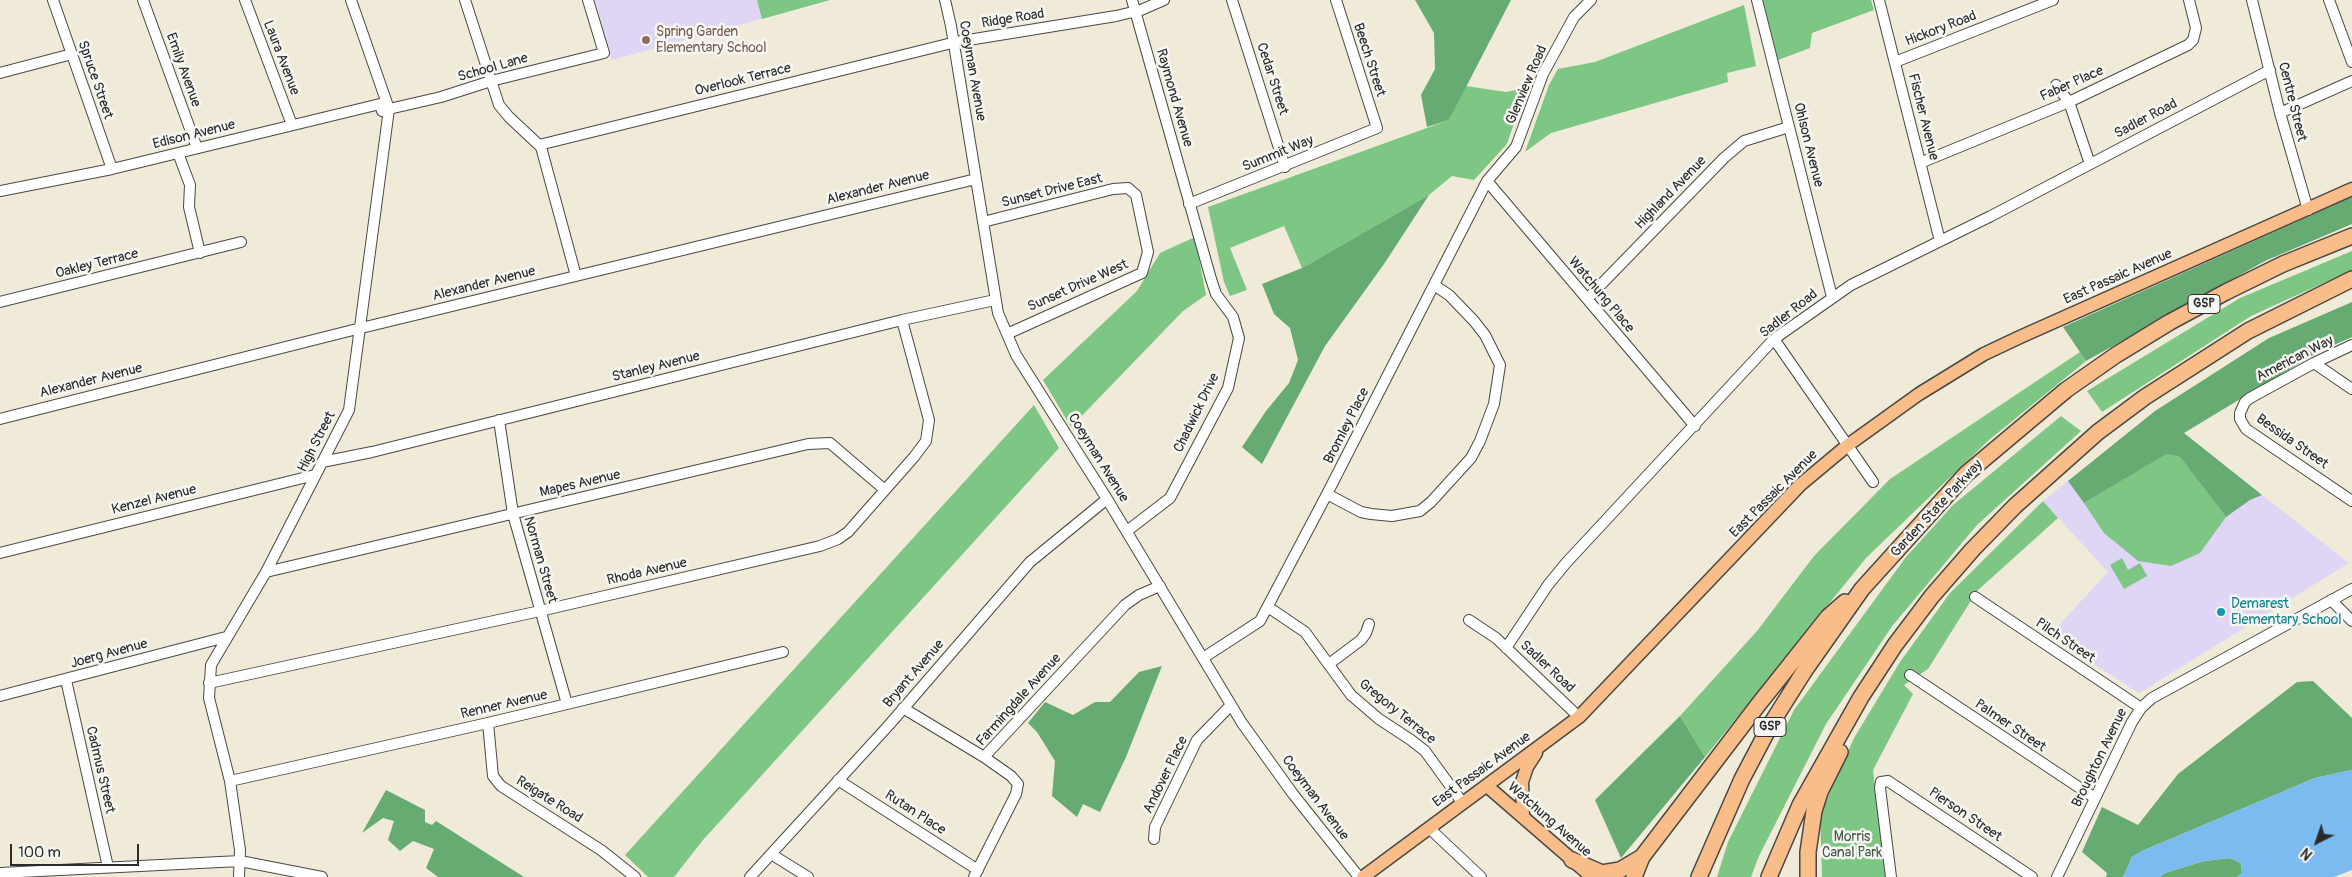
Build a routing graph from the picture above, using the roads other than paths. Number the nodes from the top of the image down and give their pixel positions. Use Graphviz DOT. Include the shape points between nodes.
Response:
graph roads {
  1 [pos="53,0"];
  2 [pos="143,0"];
  3 [pos="245,0"];
  4 [pos="351,0"];
  5 [pos="465,0"];
  6 [pos="588,0"];
  7 [pos="945,0"];
  8 [pos="1132,0"];
  9 [pos="1164,0"];
  10 [pos="1232,0"];
  11 [pos="1336,0"];
  12 [pos="1591,0"];
  13 [pos="1757,0"];
  14 [pos="1879,0"];
  15 [pos="2053,0"];
  16 [pos="2189,0"];
  17 [pos="2252,0"];
  18 [pos="2329,0"];
  19 [pos="1135,12"];
  20 [pos="954,42"];
  21 [pos="72,54"];
  22 [pos="1895,62"];
  23 [pos="2352,62"];
  24 [pos="2270,70"];
  25 [pos="0,73"];
  26 [pos="492,81"];
  27 [pos="2352,82"];
  28 [pos="2056,85"];
  29 [pos="2069,102"];
  30 [pos="389,109"];
  31 [pos="2280,112"];
  32 [pos="292,126"];
  33 [pos="1789,127"];
  34 [pos="1377,128"];
  35 [pos="539,145"];
  36 [pos="198,148"];
  37 [pos="178,153"];
  38 [pos="1920,163"];
  39 [pos="2090,164"];
  40 [pos="1285,166"];
  41 [pos="112,169"];
  42 [pos="976,179"];
  43 [pos="1487,181"];
  44 [pos="2352,189"];
  45 [pos="0,191"];
  46 [pos="1190,204"];
  47 [pos="2308,210"];
  48 [pos="983,222"];
  49 [pos="2352,236"];
  50 [pos="1940,240"];
  51 [pos="242,242"];
  52 [pos="1148,252"];
  53 [pos="200,253"];
  54 [pos="576,276"];
  55 [pos="2352,279"];
  56 [pos="1434,285"];
  57 [pos="1832,298"];
  58 [pos="1587,299"];
  59 [pos="995,300"];
  60 [pos="0,302"];
  61 [pos="902,320"];
  62 [pos="360,328"];
  63 [pos="1006,334"];
  64 [pos="1774,339"];
  65 [pos="2352,345"];
  66 [pos="2314,363"];
  67 [pos="2352,389"];
  68 [pos="2252,397"];
  69 [pos="0,418"];
  70 [pos="499,420"];
  71 [pos="1695,426"];
  72 [pos="1848,445"];
  73 [pos="322,462"];
  74 [pos="315,475"];
  75 [pos="1873,482"];
  76 [pos="885,490"];
  77 [pos="1327,494"];
  78 [pos="1108,499"];
  79 [pos="2352,501"];
  80 [pos="513,514"];
  81 [pos="1127,532"];
  82 [pos="0,552"];
  83 [pos="266,572"];
  84 [pos="1160,586"];
  85 [pos="1862,589"];
  86 [pos="2352,589"];
  87 [pos="1975,597"];
  88 [pos="2331,600"];
  89 [pos="1268,607"];
  90 [pos="540,611"];
  91 [pos="1469,620"];
  92 [pos="2352,620"];
  93 [pos="1369,624"];
  94 [pos="226,637"];
  95 [pos="1896,645"];
  96 [pos="1506,648"];
  97 [pos="783,652"];
  98 [pos="1203,658"];
  99 [pos="1329,664"];
  100 [pos="1910,676"];
  101 [pos="66,680"];
  102 [pos="209,683"];
  103 [pos="0,696"];
  104 [pos="567,704"];
  105 [pos="1231,705"];
  106 [pos="903,708"];
  107 [pos="2140,708"];
  108 [pos="1580,717"];
  109 [pos="488,723"];
  110 [pos="1545,743"];
  111 [pos="984,758"];
  112 [pos="838,780"];
  113 [pos="230,781"];
  114 [pos="1487,786"];
  115 [pos="2095,798"];
  116 [pos="1462,802"];
  117 [pos="1523,815"];
  118 [pos="1429,828"];
  119 [pos="1154,839"];
  120 [pos="771,854"];
  121 [pos="1642,857"];
  122 [pos="1572,860"];
  123 [pos="240,861"];
  124 [pos="108,867"];
  125 [pos="0,873"];
  126 [pos="976,873"];
  127 [pos="239,877"];
  128 [pos="322,877"];
  129 [pos="635,877"];
  130 [pos="750,877"];
  131 [pos="808,877"];
  132 [pos="1359,877"];
  133 [pos="1363,877"];
  134 [pos="1481,877"];
  135 [pos="1585,877"];
  136 [pos="1592,877"];
  137 [pos="1634,877"];
  138 [pos="1699,877"];
  139 [pos="1769,877"];
  140 [pos="1808,877"];
  141 [pos="1890,877"];
  142 [pos="2032,877"];
  143 [pos="2058,877"];
  1 -- 21 [label="street, Spruce Street"];
  2 -- 36 [label="street, Emily Avenue"];
  3 -- 32 [label="street, Laura Avenue"];
  4 -- 30 [label="street, High Street"];
  5 -- 26 [label="street"];
  6 -- 26 [label="street, School Lane" via="604,53"];
  7 -- 20 [label="street, Coeyman Avenue"];
  8 -- 19 [label="street, Raymond Avenue"];
  9 -- 19 [label="street, Ridge Road"];
  10 -- 40 [label="street, Cedar Street"];
  11 -- 34 [label="street, Beech Street"];
  12 -- 43 [label="street, Glenview Road" via="1574,17 1543,74 1516,147"];
  13 -- 33 [label="street, Ohlson Avenue"];
  14 -- 22 [label="street, Fischer Avenue"];
  15 -- 22 [label="street, Hickory Road"];
  16 -- 29 [label="street, Faber Place" via="2196,28 2188,45"];
  17 -- 24 [label="street, Centre Street"];
  18 -- 23 [label="street"];
  19 -- 20 [label="street, Ridge Road"];
  19 -- 46 [label="street, Raymond Avenue"];
  20 -- 35 [label="street, Overlook Terrace"];
  20 -- 42 [label="street, Coeyman Avenue"];
  21 -- 25 [label="street"];
  21 -- 41 [label="street, Spruce Street"];
  22 -- 38 [label="street, Fischer Avenue"];
  24 -- 31 [label="street, Centre Street"];
  24 -- 39 [label="street, Sadler Road"];
  26 -- 30 [label="street, School Lane"];
  26 -- 35 [label="street" via="499,105"];
  27 -- 31 [label="street"];
  28 -- 29 [label="street"];
  29 -- 38 [label="street, Faber Place"];
  29 -- 39 [label="street"];
  30 -- 32 [label="street, Edison Avenue" via="382,110 380,104"];
  30 -- 62 [label="street, High Street"];
  31 -- 47 [label="street, Centre Street"];
  32 -- 36 [label="street, Edison Avenue"];
  33 -- 57 [label="street, Ohlson Avenue"];
  33 -- 58 [label="street, Highland Avenue" via="1744,141 1724,158"];
  34 -- 40 [label="street, Summit Way"];
  35 -- 54 [label="street"];
  36 -- 37 [label="street, Edison Avenue"];
  37 -- 41 [label="street, Edison Avenue"];
  37 -- 53 [label="street" via="190,185 189,207"];
  38 -- 50 [label="street, Fischer Avenue"];
  39 -- 50 [label="street, Sadler Road"];
  40 -- 46 [label="street, Summit Way"];
  41 -- 45 [label="street, Edison Avenue"];
  42 -- 48 [label="street, Coeyman Avenue"];
  42 -- 54 [label="street, Alexander Avenue"];
  43 -- 56 [label="street, Bromley Place"];
  43 -- 58 [label="street, Watchung Place"];
  44 -- 47 [label="main road, East Passaic Avenue"];
  46 -- 81 [label="street, Chadwick Drive" via="1216,294 1233,317 1239,338 1235,363 1228,388 1170,498"];
  47 -- 72 [label="main road, East Passaic Avenue" via="1984,354 1919,394"];
  48 -- 52 [label="street, Sunset Drive East" via="1128,188 1136,195"];
  48 -- 59 [label="street, Coeyman Avenue"];
  49 -- 85 [label="highway, Garden State Parkway / GSP" via="2283,264 2170,322 2066,390 1966,474"];
  50 -- 57 [label="street, Sadler Road"];
  51 -- 53 [label="street, Oakley Terrace"];
  52 -- 63 [label="street, Sunset Drive West" via="1142,272"];
  53 -- 60 [label="street, Oakley Terrace"];
  54 -- 62 [label="street, Alexander Avenue"];
  55 -- 95 [label="highway" via="2233,340 2098,432 2015,506 1973,549 1932,596"];
  56 -- 77 [label="street, Bromley Place"];
  56 -- 77 [label="street" via="1474,321 1500,365 1494,404 1471,458 1420,511 1392,516 1371,514"];
  57 -- 64 [label="street, Sadler Road"];
  58 -- 71 [label="street, Watchung Place"];
  59 -- 61 [label="street, Stanley Avenue"];
  59 -- 63 [label="street, Coeyman Avenue"];
  61 -- 70 [label="street, Stanley Avenue"];
  61 -- 76 [label="street, Rhoda Avenue" via="929,420 928,433 914,457"];
  62 -- 69 [label="street, Alexander Avenue"];
  62 -- 73 [label="street, High Street" via="349,410"];
  63 -- 78 [label="street, Coeyman Avenue" via="1016,355"];
  64 -- 71 [label="street, Sadler Road"];
  64 -- 72 [label="street"];
  65 -- 66 [label="street, American Way"];
  66 -- 67 [label="street"];
  66 -- 68 [label="street, American Way"];
  68 -- 79 [label="street, Bessida Street" via="2245,402 2240,413 2246,429"];
  70 -- 73 [label="street, Stanley Avenue"];
  70 -- 80 [label="street, Norman Street"];
  71 -- 96 [label="street, Sadler Road" via="1566,563"];
  72 -- 75 [label="street"];
  72 -- 108 [label="main road, East Passaic Avenue" via="1777,509"];
  73 -- 74 [label="street, High Street"];
  74 -- 82 [label="street, Kenzel Avenue"];
  74 -- 83 [label="street, High Street"];
  76 -- 80 [label="street, Mapes Avenue" via="830,443 821,442"];
  76 -- 90 [label="street, Rhoda Avenue" via="848,532 820,546"];
  77 -- 89 [label="street, Bromley Place"];
  78 -- 81 [label="street, Coeyman Avenue"];
  78 -- 106 [label="street, Bryant Avenue" via="1030,562"];
  80 -- 83 [label="street, Mapes Avenue"];
  80 -- 90 [label="street, Norman Street"];
  81 -- 84 [label="street, Coeyman Avenue"];
  83 -- 94 [label="street, High Street"];
  84 -- 98 [label="street, Coeyman Avenue"];
  84 -- 111 [label="street, Farmingdale Avenue" via="1124,605"];
  85 -- 121 [label="highway" via="1840,606 1816,632"];
  85 -- 138 [label="highway, Garden State Parkway / GSP" via="1771,724 1742,779"];
  86 -- 88 [label="street, Broughton Avenue"];
  87 -- 107 [label="street, Pilch Street"];
  88 -- 92 [label="street"];
  88 -- 107 [label="street, Broughton Avenue" via="2152,698"];
  89 -- 98 [label="street, Bromley Place" via="1260,621"];
  89 -- 99 [label="street, Gregory Terrace" via="1305,632"];
  90 -- 102 [label="street, Rhoda Avenue"];
  90 -- 104 [label="street, Norman Street"];
  91 -- 96 [label="street"];
  93 -- 99 [label="street" via="1361,640"];
  94 -- 101 [label="street, Joerg Avenue"];
  94 -- 102 [label="street, High Street" via="210,665"];
  95 -- 139 [label="highway" via="1828,751"];
  95 -- 140 [label="highway" via="1820,792 1810,831"];
  96 -- 108 [label="street, Sadler Road"];
  97 -- 104 [label="street, Renner Avenue"];
  98 -- 105 [label="street, Coeyman Avenue"];
  99 -- 116 [label="street, Gregory Terrace" via="1351,695 1378,719 1425,751"];
  100 -- 115 [label="street, Palmer Street"];
  101 -- 103 [label="street, Joerg Avenue"];
  101 -- 124 [label="street, Cadmus Street"];
  102 -- 113 [label="street, High Street" via="209,698"];
  104 -- 109 [label="street, Renner Avenue"];
  105 -- 119 [label="street, Andover Place" via="1197,740 1155,827"];
  105 -- 132 [label="street, Coeyman Avenue" via="1292,794"];
  106 -- 111 [label="street"];
  106 -- 112 [label="street, Bryant Avenue"];
  107 -- 115 [label="street, Broughton Avenue"];
  108 -- 110 [label="main road, East Passaic Avenue"];
  109 -- 113 [label="street, Renner Avenue"];
  109 -- 129 [label="street, Reigate Road" via="493,776 501,786 601,850"];
  110 -- 114 [label="main road, East Passaic Avenue"];
  110 -- 117 [label="main road" via="1527,767 1522,782"];
  111 -- 126 [label="street, Farmingdale Avenue" via="1016,780 1018,788"];
  112 -- 120 [label="street, Bryant Avenue"];
  112 -- 126 [label="street, Rutan Place"];
  113 -- 123 [label="street, High Street"];
  114 -- 116 [label="main road, East Passaic Avenue"];
  114 -- 117 [label="main road, Watchung Avenue"];
  115 -- 143 [label="street, Broughton Avenue"];
  116 -- 118 [label="main road, East Passaic Avenue"];
  117 -- 122 [label="main road, Watchung Avenue"];
  118 -- 133 [label="main road, East Passaic Avenue"];
  118 -- 134 [label="street"];
  120 -- 130 [label="street, Bryant Avenue"];
  120 -- 131 [label="street"];
  121 -- 122 [label="highway" via="1612,872 1591,870"];
  121 -- 137 [label="highway"];
  122 -- 135 [label="highway"];
  122 -- 136 [label="main road, Watchung Avenue"];
  123 -- 124 [label="street"];
  123 -- 127 [label="street, High Street"];
  123 -- 128 [label="street"];
  124 -- 125 [label="street"];
  141 -- 142 [label="street, Pierson Street" via="1880,788 1881,782 1888,781"];
}
